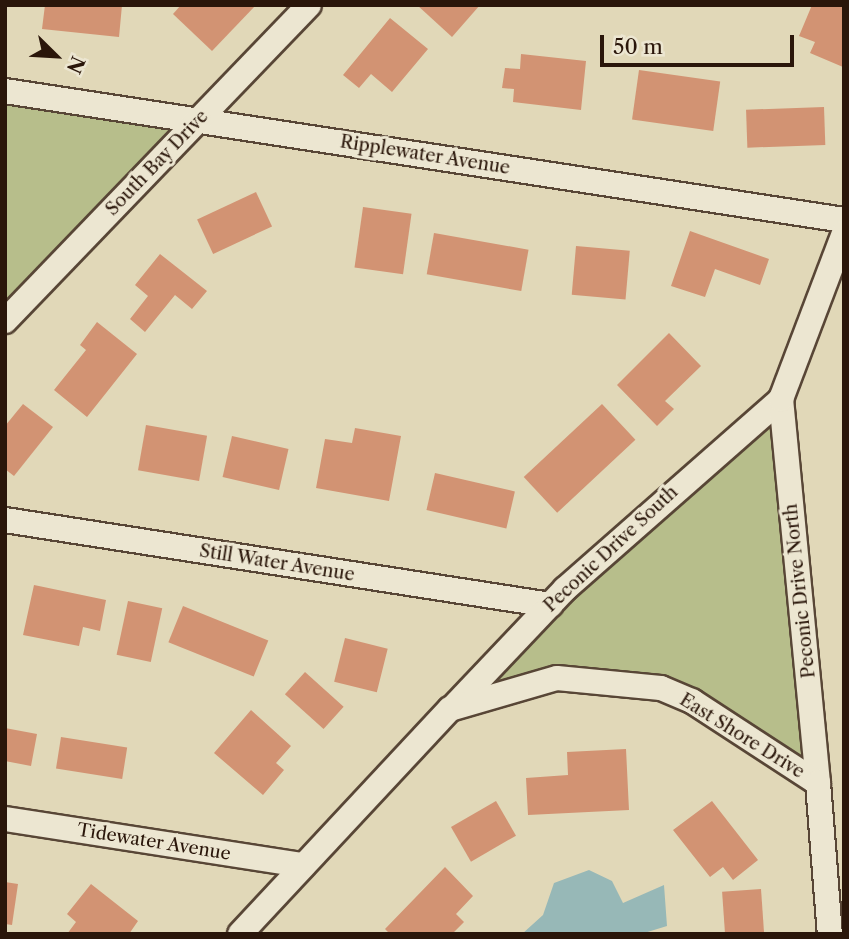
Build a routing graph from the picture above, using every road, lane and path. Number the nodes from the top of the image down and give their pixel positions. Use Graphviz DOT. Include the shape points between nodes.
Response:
graph roads {
  1 [pos="309,5"];
  2 [pos="5,90"];
  3 [pos="197,121"];
  4 [pos="844,220"];
  5 [pos="844,233"];
  6 [pos="5,321"];
  7 [pos="781,399"];
  8 [pos="5,520"];
  9 [pos="550,605"];
  10 [pos="450,709"];
  11 [pos="818,783"];
  12 [pos="5,819"];
  13 [pos="303,865"];
  14 [pos="240,934"];
  15 [pos="830,934"];
  1 -- 3 [label="street, South Bay Drive"];
  2 -- 3 [label="street, Ripplewater Avenue"];
  3 -- 4 [label="street, Ripplewater Avenue"];
  3 -- 6 [label="street, South Bay Drive"];
  5 -- 7 [label="street"];
  7 -- 9 [label="street, Peconic Drive South"];
  7 -- 11 [label="street, Peconic Drive North"];
  8 -- 9 [label="street, Still Water Avenue"];
  9 -- 10 [label="street, Peconic Drive South"];
  10 -- 11 [label="street, East Shore Drive" via="557,678 661,688 692,701"];
  10 -- 13 [label="street"];
  11 -- 15 [label="street, East Shore Drive"];
  12 -- 13 [label="street, Tidewater Avenue"];
  13 -- 14 [label="street"];
}
